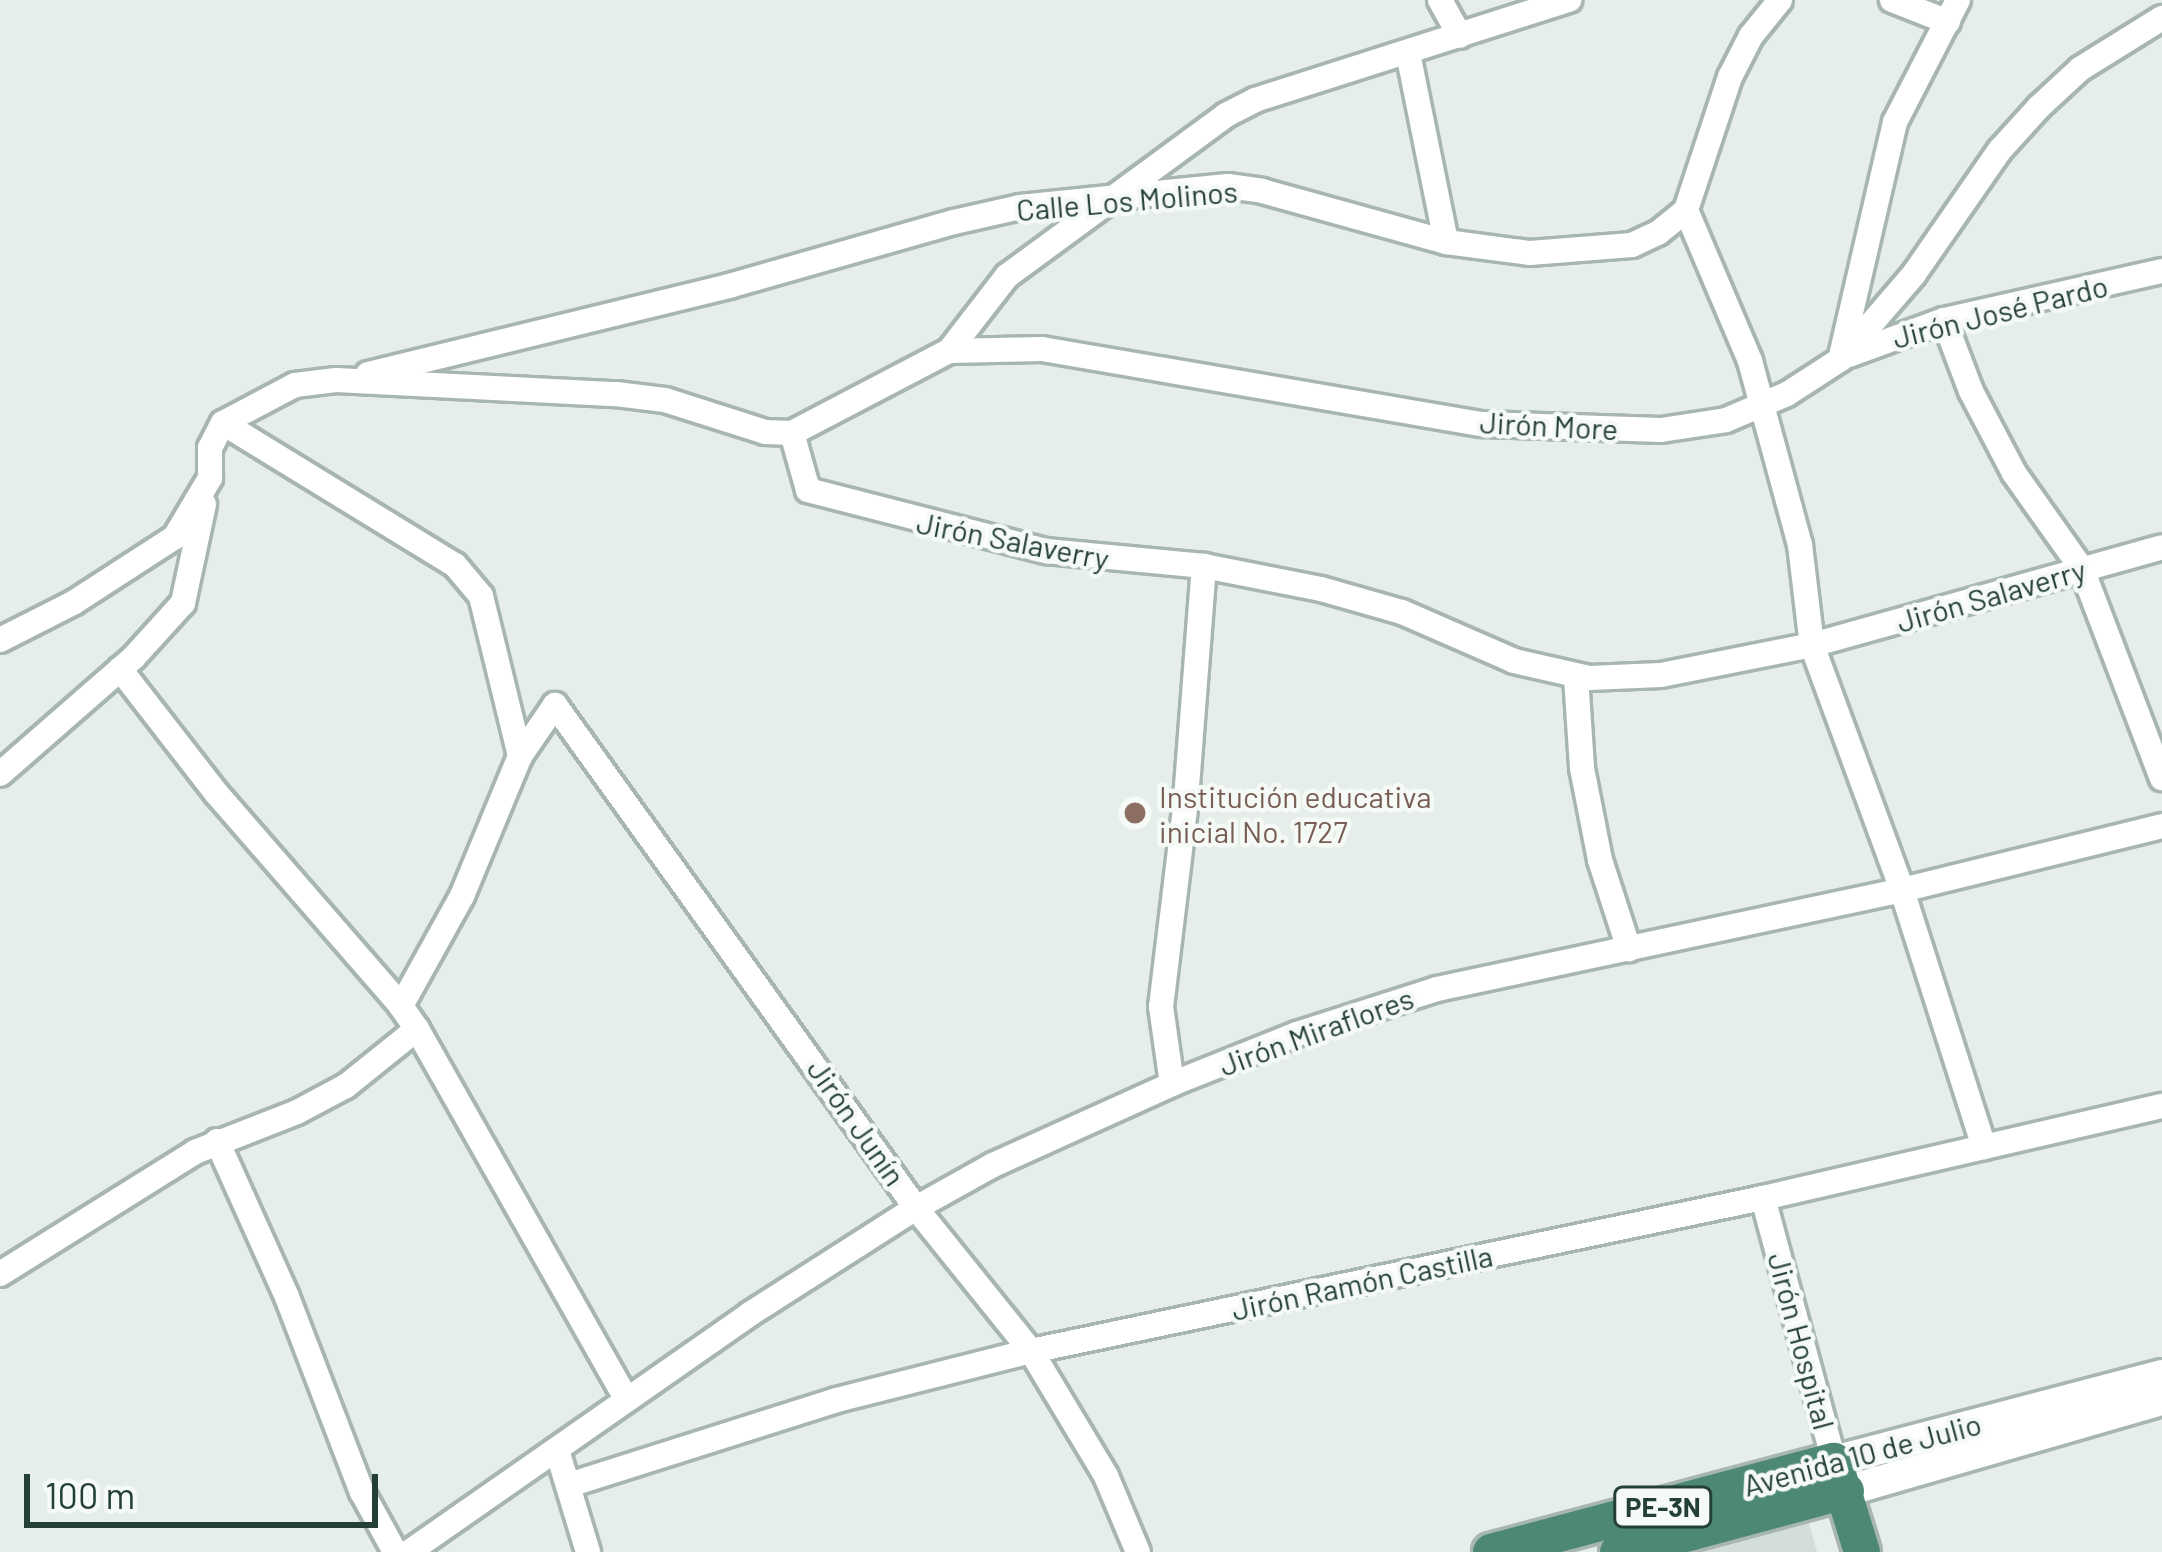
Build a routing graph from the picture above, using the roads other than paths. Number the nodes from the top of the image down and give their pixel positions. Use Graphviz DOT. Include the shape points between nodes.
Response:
graph roads {
  1 [pos="1440,0"];
  2 [pos="1569,0"];
  3 [pos="1780,0"];
  4 [pos="1892,0"];
  5 [pos="1953,11"];
  6 [pos="2162,18"];
  7 [pos="1460,36"];
  8 [pos="1408,53"];
  9 [pos="1113,197"];
  10 [pos="1686,210"];
  11 [pos="1445,242"];
  12 [pos="2162,271"];
  13 [pos="1943,320"];
  14 [pos="949,352"];
  15 [pos="1841,358"];
  16 [pos="336,380"];
  17 [pos="1762,406"];
  18 [pos="223,423"];
  19 [pos="792,433"];
  20 [pos="210,478"];
  21 [pos="2162,547"];
  22 [pos="1204,566"];
  23 [pos="2082,569"];
  24 [pos="0,640"];
  25 [pos="1812,645"];
  26 [pos="120,669"];
  27 [pos="1576,677"];
  28 [pos="520,756"];
  29 [pos="0,774"];
  30 [pos="2162,778"];
  31 [pos="2162,826"];
  32 [pos="1902,890"];
  33 [pos="1628,949"];
  34 [pos="401,1006"];
  35 [pos="417,1029"];
  36 [pos="1172,1084"];
  37 [pos="2162,1106"];
  38 [pos="217,1141"];
  39 [pos="1984,1147"];
  40 [pos="1762,1198"];
  41 [pos="916,1208"];
  42 [pos="0,1274"];
  43 [pos="1030,1351"];
  44 [pos="2162,1375"];
  45 [pos="2122,1398"];
  46 [pos="626,1399"];
  47 [pos="2162,1400"];
  48 [pos="557,1450"];
  49 [pos="1840,1476"];
  50 [pos="568,1485"];
  51 [pos="394,1552"];
  52 [pos="410,1552"];
  53 [pos="588,1552"];
  54 [pos="1138,1552"];
  55 [pos="1492,1552"];
  56 [pos="1618,1552"];
  57 [pos="1862,1552"];
  1 -- 7 [label="street"];
  2 -- 7 [label="street"];
  3 -- 10 [label="street" via="1730,77"];
  4 -- 5 [label="street"];
  5 -- 15 [label="street" via="1895,122"];
  6 -- 15 [label="street, Jirón More" via="2080,69 2038,107"];
  7 -- 8 [label="street"];
  8 -- 9 [label="street" via="1255,100"];
  8 -- 11 [label="street"];
  9 -- 11 [label="street, Calle Los Molinos" via="1228,186"];
  9 -- 14 [label="street" via="1007,277"];
  9 -- 16 [label="street, Calle Los Molinos" via="954,222 729,286"];
  10 -- 11 [label="street, Calle Los Molinos" via="1632,245 1575,254"];
  10 -- 17 [label="street" via="1720,280"];
  12 -- 13 [label="street, Jirón José Pardo"];
  13 -- 15 [label="street, Jirón José Pardo"];
  13 -- 23 [label="street" via="2014,473"];
  14 -- 17 [label="street, Jirón More" via="1112,357 1553,430 1691,427"];
  14 -- 19 [label="street, Jirón More"];
  15 -- 17 [label="street, Jirón More"];
  16 -- 18 [label="street" via="295,385"];
  16 -- 19 [label="street" via="616,394"];
  17 -- 25 [label="street" via="1800,545"];
  18 -- 20 [label="street" via="210,448"];
  18 -- 28 [label="street" via="455,565 481,596"];
  19 -- 22 [label="street, Jirón Salaverry" via="808,490 1046,551"];
  20 -- 24 [label="street" via="175,537"];
  20 -- 26 [label="street" via="183,603"];
  21 -- 23 [label="street, Jirón Salaverry"];
  22 -- 27 [label="street, Jirón Salaverry" via="1382,606 1514,661"];
  22 -- 36 [label="street" via="1161,1007"];
  23 -- 25 [label="street, Jirón Salaverry"];
  23 -- 30 [label="street"];
  25 -- 27 [label="street, Jirón Salaverry" via="1661,675"];
  25 -- 32 [label="street"];
  26 -- 29 [label="street"];
  26 -- 34 [label="street"];
  27 -- 33 [label="street" via="1582,768"];
  28 -- 34 [label="street" via="461,896"];
  28 -- 41 [label="street, Jirón Junín" via="555,705"];
  31 -- 32 [label="street, Jirón Miraflores"];
  32 -- 33 [label="street, Jirón Miraflores"];
  32 -- 39 [label="street"];
  33 -- 36 [label="street, Jirón Miraflores" via="1437,989"];
  34 -- 35 [label="street"];
  35 -- 38 [label="street" via="346,1086"];
  35 -- 46 [label="street"];
  36 -- 41 [label="street, Jirón Miraflores"];
  37 -- 39 [label="street, Jirón Ramón Castilla"];
  38 -- 42 [label="street"];
  38 -- 51 [label="street"];
  39 -- 40 [label="street, Jirón Ramón Castilla"];
  40 -- 43 [label="street, Jirón Ramón Castilla"];
  40 -- 49 [label="street, Jirón Hospital"];
  41 -- 43 [label="street, Jirón Junín"];
  41 -- 46 [label="street, Jirón Miraflores"];
  43 -- 50 [label="street, Jirón Ramón Castilla" via="837,1400"];
  43 -- 54 [label="street, Jirón Junín" via="1106,1476"];
  44 -- 45 [label="street, Avenida 10 de Julio / PE-3N"];
  45 -- 47 [label="street, Avenida 10 de Julio / PE-3N"];
  45 -- 49 [label="street, Avenida 10 de Julio / PE-3N"];
  46 -- 48 [label="street, Jirón Miraflores"];
  48 -- 50 [label="street"];
  48 -- 52 [label="street"];
  49 -- 55 [label="highway, Avenida 10 de Julio / PE-3N"];
  49 -- 56 [label="highway, Avenida 10 de Julio / PE-3N"];
  49 -- 57 [label="highway, Jirón Hospital"];
  50 -- 53 [label="street"];
}
